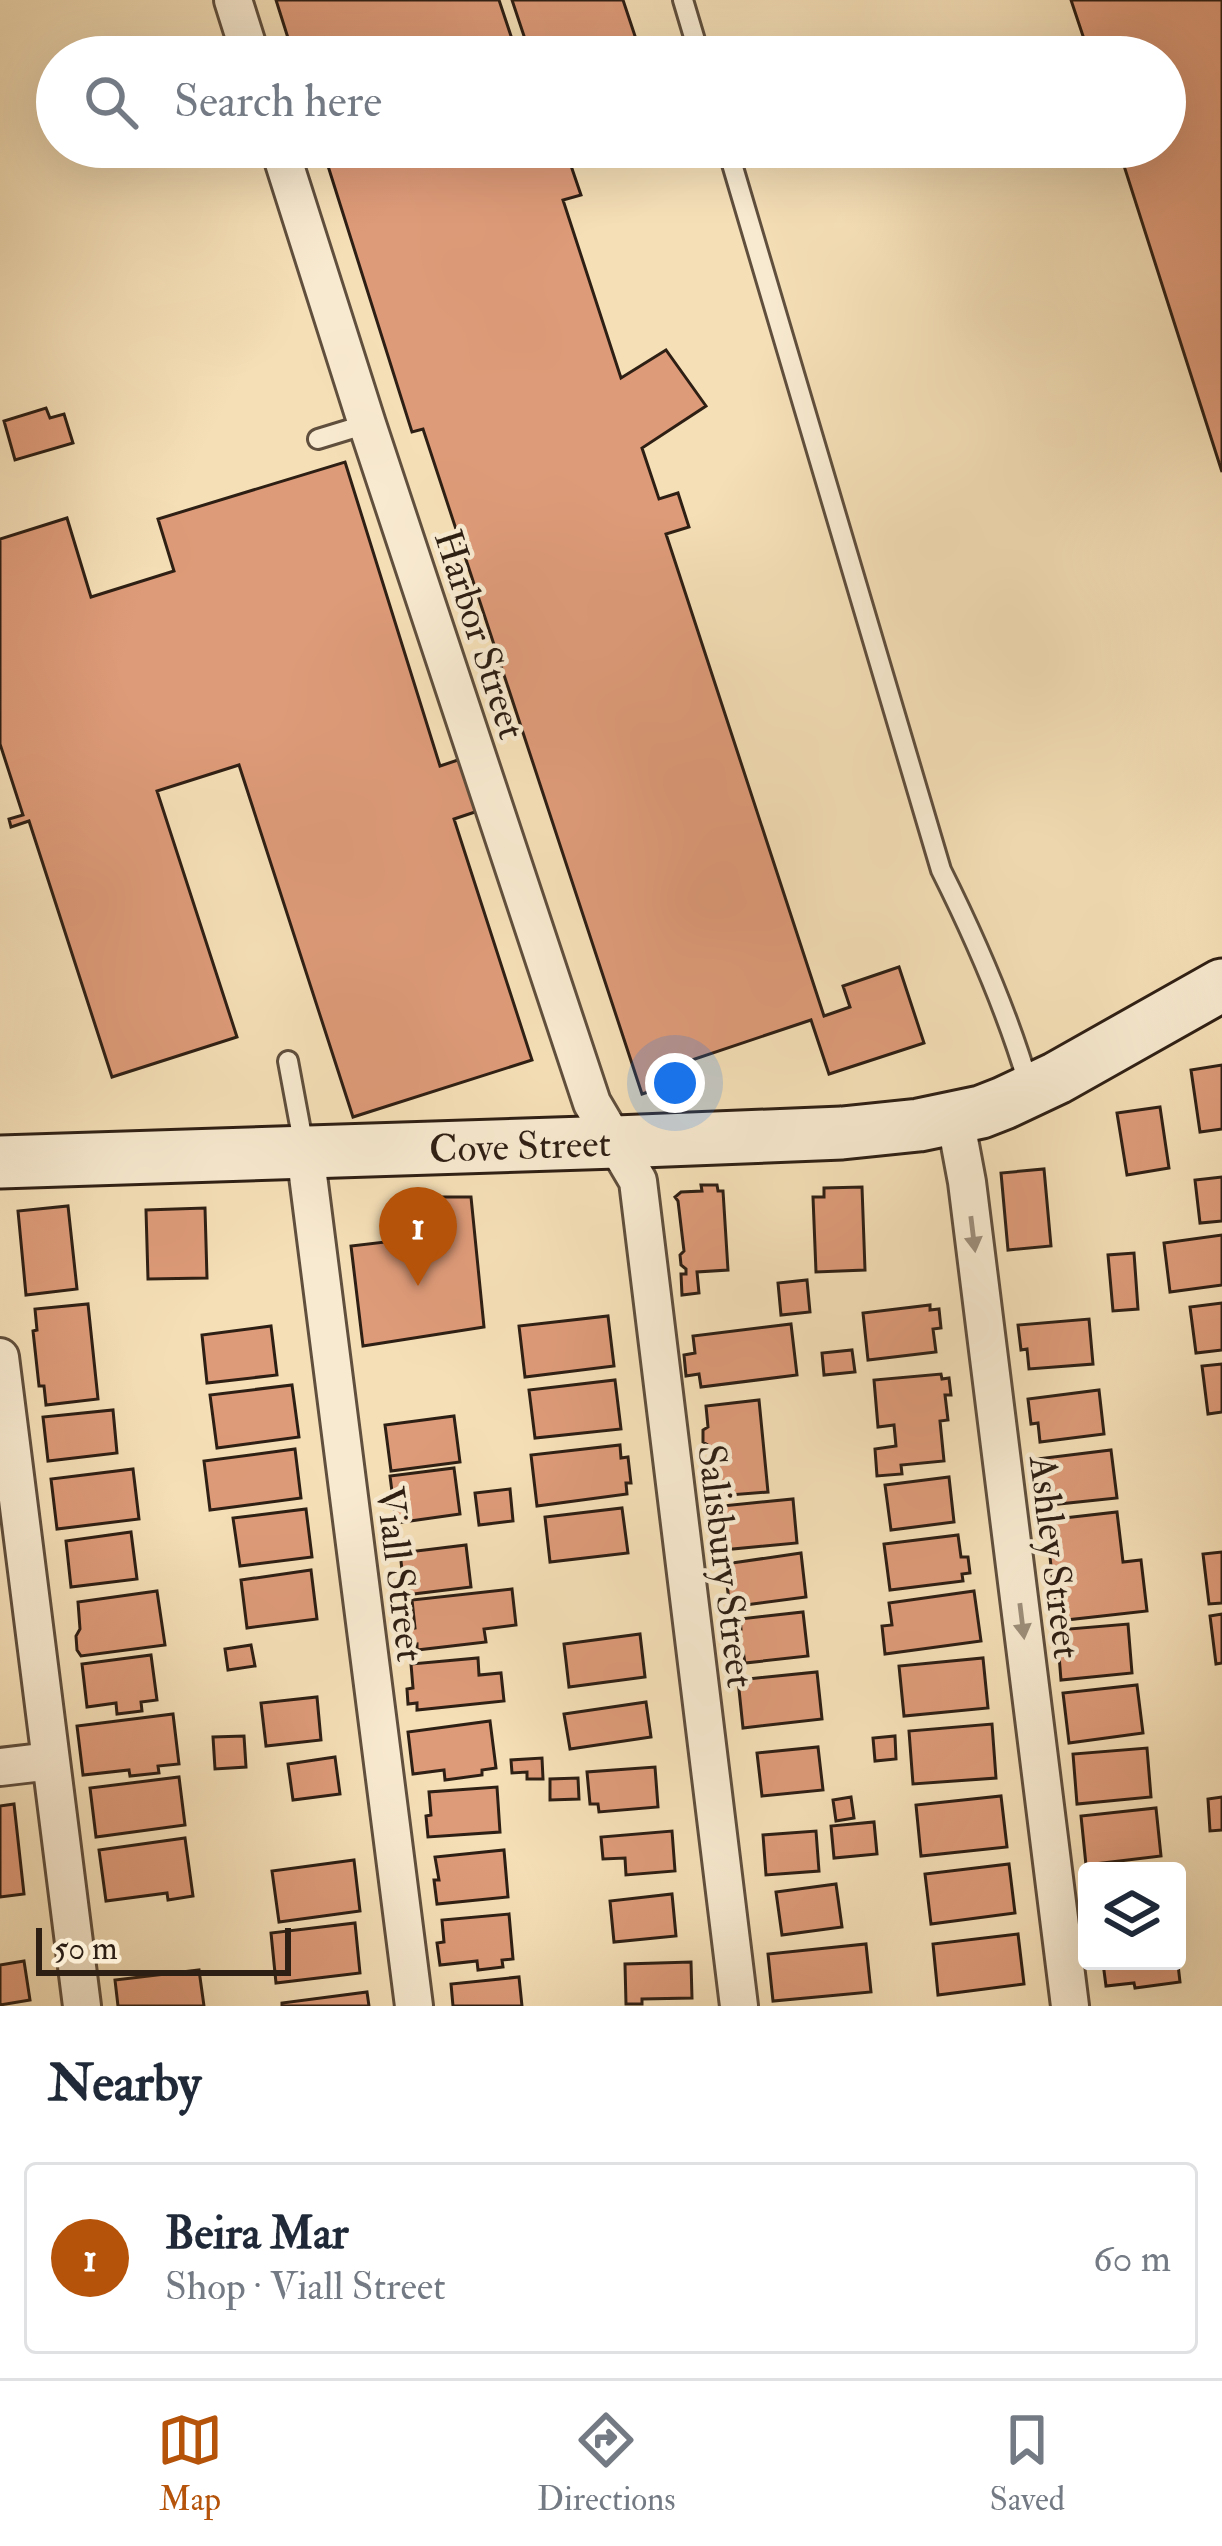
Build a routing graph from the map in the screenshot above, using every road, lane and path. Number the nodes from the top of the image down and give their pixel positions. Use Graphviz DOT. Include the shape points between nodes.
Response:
graph roads {
  1 [pos="232,0"];
  2 [pos="682,0"];
  3 [pos="244,36"];
  4 [pos="693,36"];
  5 [pos="286,168"];
  6 [pos="733,168"];
  7 [pos="367,424"];
  8 [pos="317,439"];
  9 [pos="1222,985"];
  10 [pos="288,1061"];
  11 [pos="1031,1090"];
  12 [pos="955,1118"];
  13 [pos="616,1142"];
  14 [pos="305,1152"];
  15 [pos="0,1162"];
  16 [pos="0,1357"];
  17 [pos="5,1437"];
  18 [pos="51,1761"];
  19 [pos="0,1767"];
  20 [pos="82,2006"];
  21 [pos="414,2006"];
  22 [pos="740,2006"];
  23 [pos="1070,2006"];
  1 -- 3 [label="street"];
  2 -- 4 [label="lane"];
  5 -- 7 [label="street, Harbor Street"];
  6 -- 11 [label="lane" via="941,870"];
  7 -- 8 [label="lane"];
  7 -- 13 [label="street, Harbor Street" via="592,1103"];
  9 -- 11 [label="main road, Cove Street"];
  10 -- 14 [label="lane"];
  11 -- 12 [label="main road, Cove Street"];
  12 -- 13 [label="main road, Cove Street" via="842,1133"];
  12 -- 23 [label="street, Ashley Street, one-way"];
  13 -- 14 [label="main road, Cove Street"];
  13 -- 22 [label="street, Salisbury Street" via="638,1181"];
  14 -- 15 [label="main road, Cove Street"];
  14 -- 21 [label="street, Viall Street"];
  16 -- 17 [label="street"];
  17 -- 18 [label="street"];
  18 -- 19 [label="street"];
  18 -- 20 [label="street"];
}
